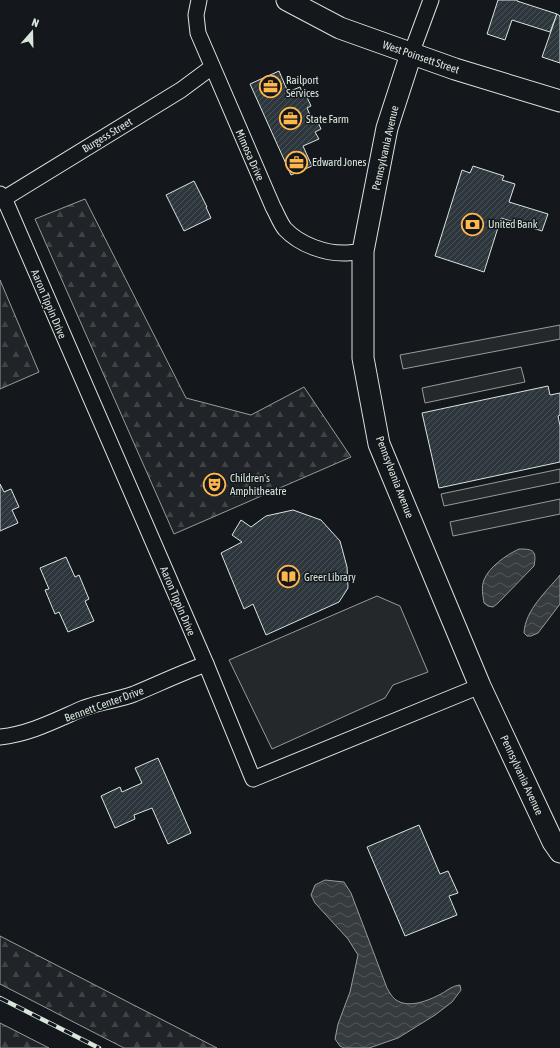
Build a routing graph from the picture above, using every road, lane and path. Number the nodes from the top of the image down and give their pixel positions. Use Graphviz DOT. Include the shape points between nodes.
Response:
graph roads {
  1 [pos="199,0"];
  2 [pos="287,0"];
  3 [pos="430,0"];
  4 [pos="412,54"];
  5 [pos="212,67"];
  6 [pos="560,101"];
  7 [pos="1,198"];
  8 [pos="362,251"];
  9 [pos="206,664"];
  10 [pos="480,686"];
  11 [pos="0,737"];
  12 [pos="560,852"];
  1 -- 5 [label="street, Mimosa Drive" via="196,15 198,33"];
  2 -- 4 [label="street, West Poinsett Street" via="340,28"];
  3 -- 4 [label="street"];
  4 -- 6 [label="street, West Poinsett Street"];
  4 -- 8 [label="street, Pennsylvania Avenue" via="387,128"];
  5 -- 7 [label="street, Burgess Street" via="181,90"];
  5 -- 8 [label="street, Mimosa Drive" via="273,207 285,228 294,237 311,246 346,254"];
  7 -- 9 [label="street, Aaron Tippin Drive"];
  8 -- 10 [label="street, Pennsylvania Avenue" via="363,358 379,444"];
  9 -- 10 [label="street, Aaron Tippin Drive" via="253,780"];
  9 -- 11 [label="street, Bennett Center Drive" via="133,694 84,708 36,729"];
  10 -- 12 [label="street, Pennsylvania Avenue"];
}
